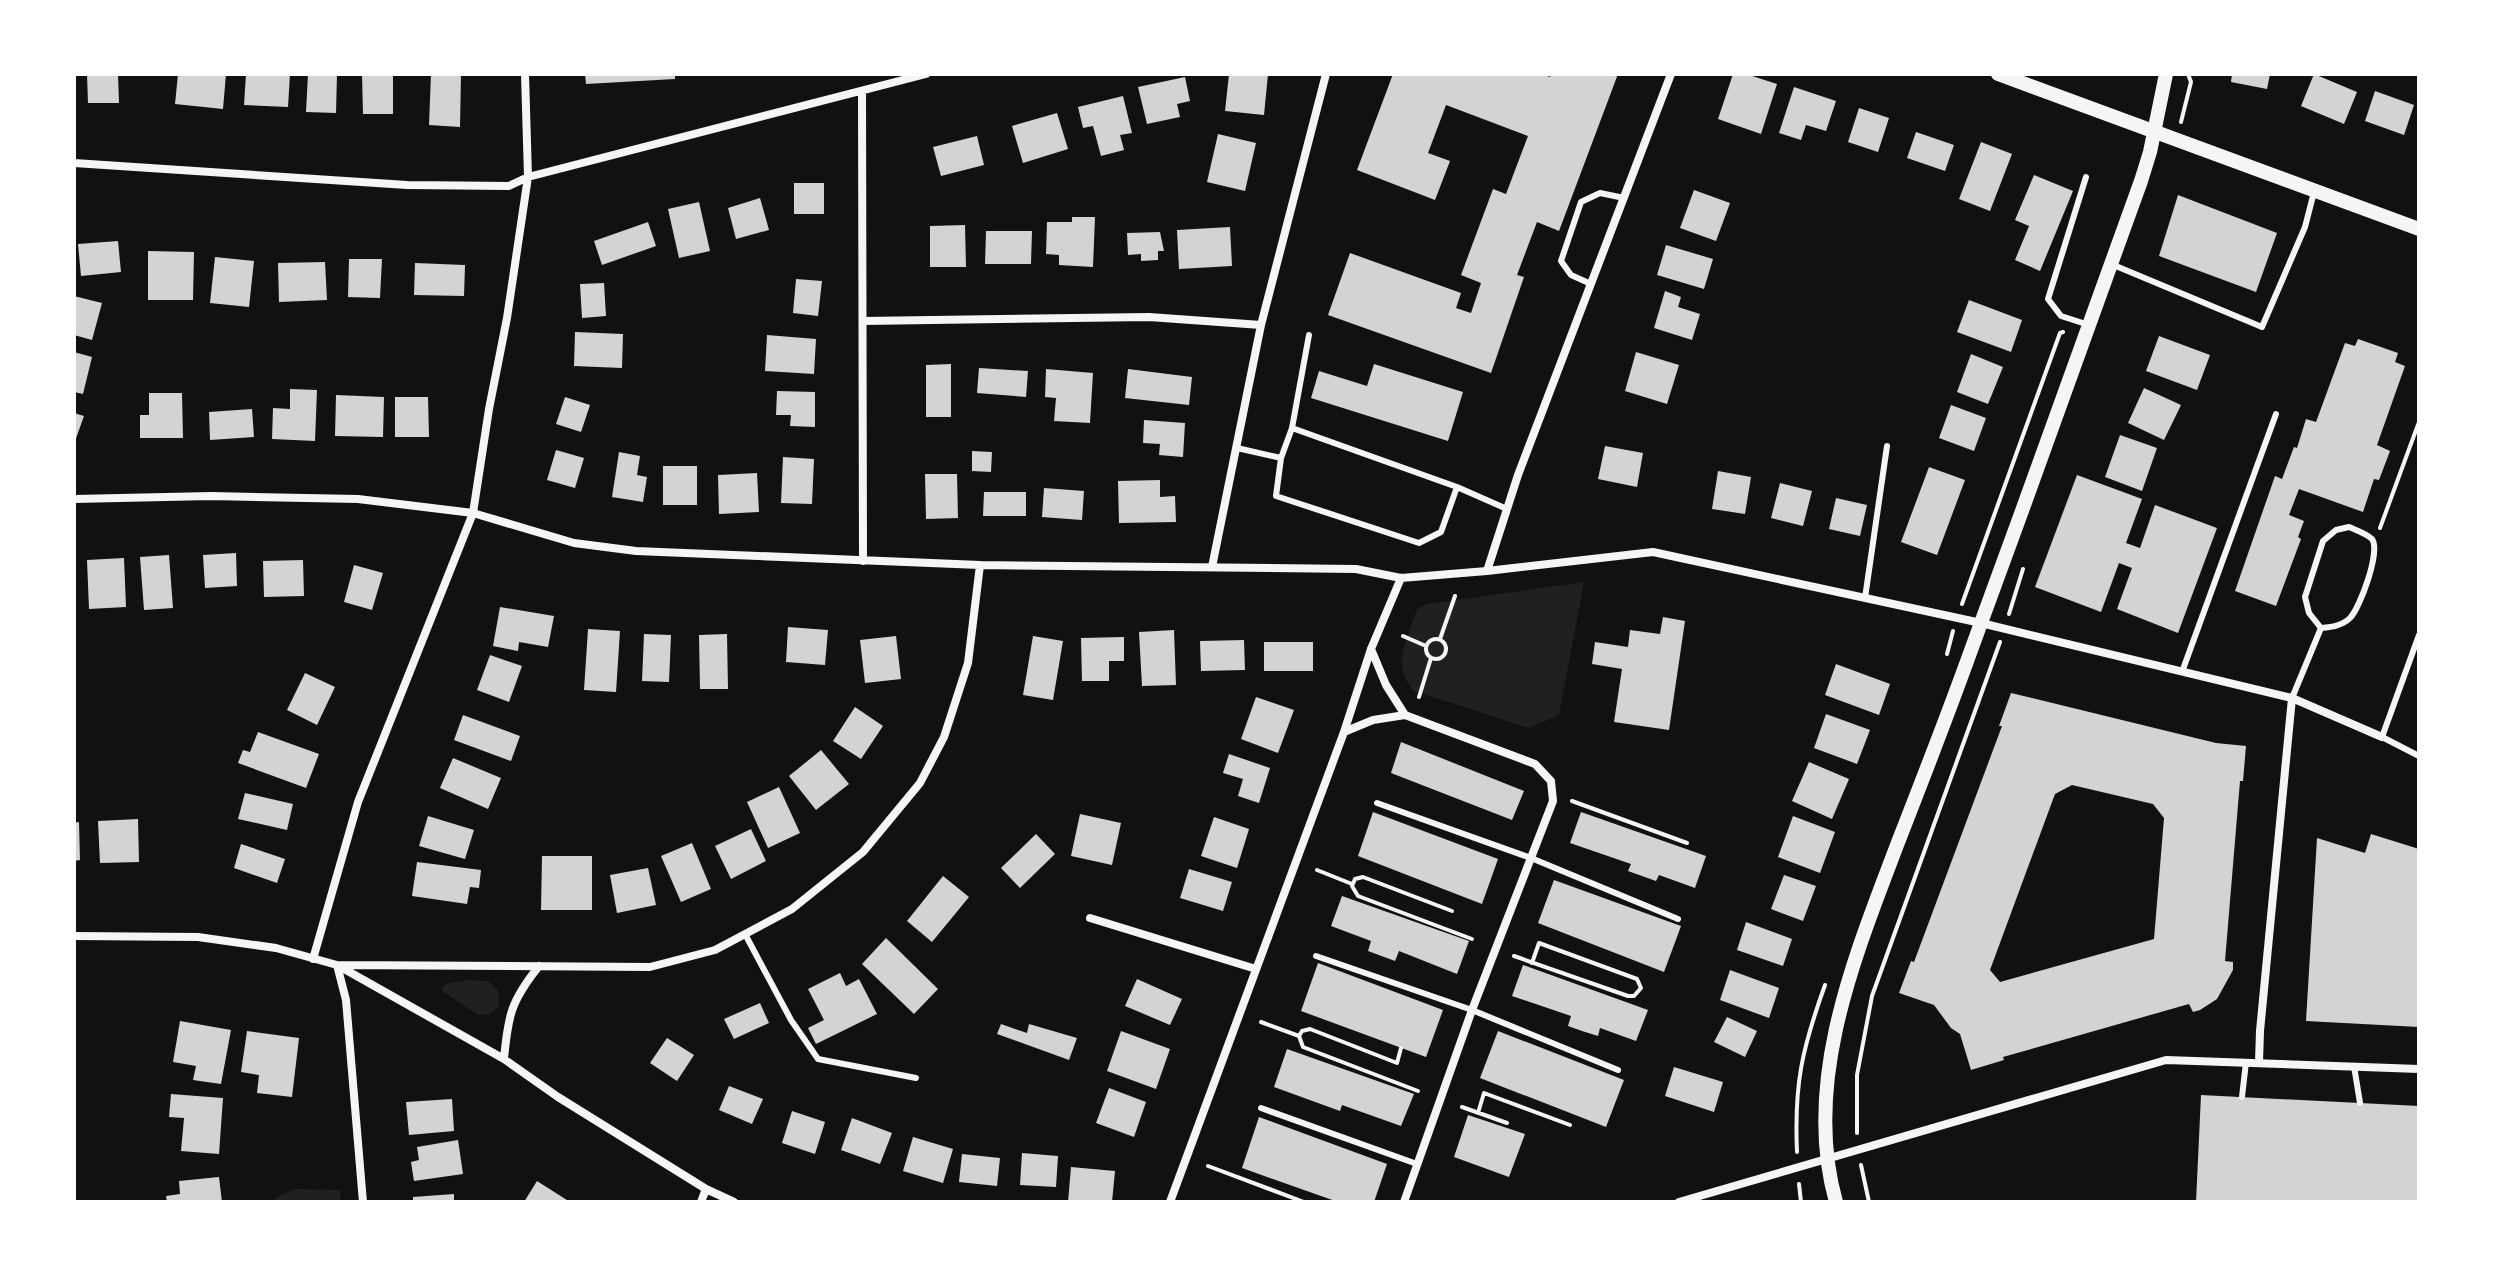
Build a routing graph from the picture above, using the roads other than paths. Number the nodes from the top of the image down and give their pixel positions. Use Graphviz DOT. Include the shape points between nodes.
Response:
graph roads {
  1 [pos="525,74"];
  2 [pos="926,74"];
  3 [pos="1326,74"];
  4 [pos="1671,74"];
  5 [pos="1998,74"];
  6 [pos="2166,74"];
  7 [pos="862,91"];
  8 [pos="2153,130"];
  9 [pos="74,163"];
  10 [pos="528,177"];
  11 [pos="2086,177"];
  12 [pos="2314,191"];
  13 [pos="1624,198"];
  14 [pos="2419,229"];
  15 [pos="2111,264"];
  16 [pos="1591,284"];
  17 [pos="863,321"];
  18 [pos="1261,325"];
  19 [pos="2089,325"];
  20 [pos="1309,335"];
  21 [pos="2276,414"];
  22 [pos="1292,428"];
  23 [pos="1887,446"];
  24 [pos="1237,448"];
  25 [pos="1281,458"];
  26 [pos="1457,487"];
  27 [pos="74,499"];
  28 [pos="1507,509"];
  29 [pos="473,513"];
  30 [pos="863,561"];
  31 [pos="980,565"];
  32 [pos="1212,567"];
  33 [pos="1487,571"];
  34 [pos="1401,578"];
  35 [pos="1865,598"];
  36 [pos="1981,623"];
  37 [pos="2321,628"];
  38 [pos="2419,635"];
  39 [pos="1371,649"];
  40 [pos="2182,672"];
  41 [pos="2292,698"];
  42 [pos="1405,715"];
  43 [pos="1344,732"];
  44 [pos="2382,737"];
  45 [pos="2419,756"];
  46 [pos="1377,803"];
  47 [pos="1531,858"];
  48 [pos="1090,918"];
  49 [pos="1678,919"];
  50 [pos="745,934"];
  51 [pos="74,936"];
  52 [pos="1316,956"];
  53 [pos="313,959"];
  54 [pos="337,965"];
  55 [pos="539,966"];
  56 [pos="1256,969"];
  57 [pos="1472,1010"];
  58 [pos="504,1059"];
  59 [pos="2246,1062"];
  60 [pos="2259,1062"];
  61 [pos="2354,1066"];
  62 [pos="2419,1069"];
  63 [pos="1618,1070"];
  64 [pos="916,1078"];
  65 [pos="2242,1097"];
  66 [pos="2360,1103"];
  67 [pos="1261,1108"];
  68 [pos="1827,1159"];
  69 [pos="1417,1164"];
  70 [pos="706,1189"];
  71 [pos="363,1202"];
  72 [pos="701,1202"];
  73 [pos="734,1202"];
  74 [pos="1170,1202"];
  75 [pos="1404,1202"];
  76 [pos="1679,1202"];
  77 [pos="1836,1202"];
  1 -- 10 [label="street"];
  2 -- 7 [label="street"];
  3 -- 18 [label="street"];
  4 -- 13 [label="street"];
  5 -- 8 [label="street"];
  6 -- 8 [label="street"];
  7 -- 10 [label="street"];
  7 -- 17 [label="street"];
  8 -- 12 [label="street"];
  8 -- 15 [label="street"];
  9 -- 10 [label="street" via="407,185 509,186"];
  10 -- 29 [label="street"];
  11 -- 19 [label="lane" via="2048,299 2061,316"];
  12 -- 14 [label="street"];
  12 -- 15 [label="lane" via="2305,227 2262,327"];
  13 -- 16 [label="street"];
  13 -- 16 [label="lane" via="1600,193 1581,202 1561,261 1571,275"];
  15 -- 19 [label="street"];
  16 -- 28 [label="street"];
  17 -- 18 [label="street" via="1149,317"];
  17 -- 30 [label="street"];
  18 -- 24 [label="street"];
  19 -- 36 [label="street"];
  20 -- 22 [label="lane"];
  21 -- 40 [label="lane"];
  22 -- 25 [label="lane"];
  22 -- 26 [label="lane"];
  23 -- 35 [label="lane"];
  24 -- 25 [label="lane"];
  24 -- 32 [label="street"];
  25 -- 26 [label="lane" via="1276,496 1419,543 1441,532"];
  26 -- 28 [label="lane"];
  27 -- 29 [label="street" via="358,499"];
  28 -- 33 [label="street"];
  29 -- 30 [label="street" via="574,543 636,551"];
  29 -- 53 [label="street" via="358,802"];
  30 -- 31 [label="street"];
  31 -- 32 [label="street"];
  31 -- 50 [label="street" via="968,663 944,737 920,783 863,852 792,909"];
  32 -- 34 [label="street" via="1356,569"];
  33 -- 34 [label="street"];
  33 -- 35 [label="street" via="1653,552"];
  34 -- 39 [label="street"];
  35 -- 36 [label="street"];
  36 -- 40 [label="street"];
  36 -- 68 [label="street" via="1843,1002 1826,1090"];
  37 -- 37 [label="lane" via="2352,617 2373,566 2371,539 2349,527 2323,541 2305,597"];
  37 -- 41 [label="lane"];
  38 -- 44 [label="lane"];
  39 -- 42 [label="street"];
  39 -- 43 [label="street"];
  40 -- 41 [label="street"];
  41 -- 44 [label="street"];
  41 -- 60 [label="street"];
  42 -- 43 [label="street"];
  42 -- 47 [label="street" via="1535,764 1551,781 1553,801"];
  43 -- 56 [label="street"];
  44 -- 45 [label="lane"];
  46 -- 47 [label="lane"];
  47 -- 49 [label="lane"];
  47 -- 57 [label="street"];
  48 -- 56 [label="street"];
  50 -- 55 [label="street" via="715,950 650,967"];
  50 -- 64 [label="lane" via="818,1059"];
  51 -- 53 [label="street" via="198,937"];
  52 -- 57 [label="lane"];
  53 -- 54 [label="street"];
  54 -- 55 [label="street"];
  54 -- 58 [label="street"];
  54 -- 71 [label="street" via="346,1000"];
  55 -- 58 [label="street" via="515,999"];
  56 -- 74 [label="street"];
  57 -- 63 [label="lane"];
  57 -- 69 [label="street"];
  58 -- 70 [label="street"];
  59 -- 60 [label="street"];
  59 -- 65 [label="lane"];
  59 -- 68 [label="street" via="2166,1060"];
  60 -- 61 [label="street"];
  61 -- 62 [label="street"];
  61 -- 66 [label="lane"];
  67 -- 69 [label="lane"];
  68 -- 76 [label="street"];
  68 -- 77 [label="street"];
  69 -- 75 [label="street"];
  70 -- 72 [label="street"];
  70 -- 73 [label="street"];
}
